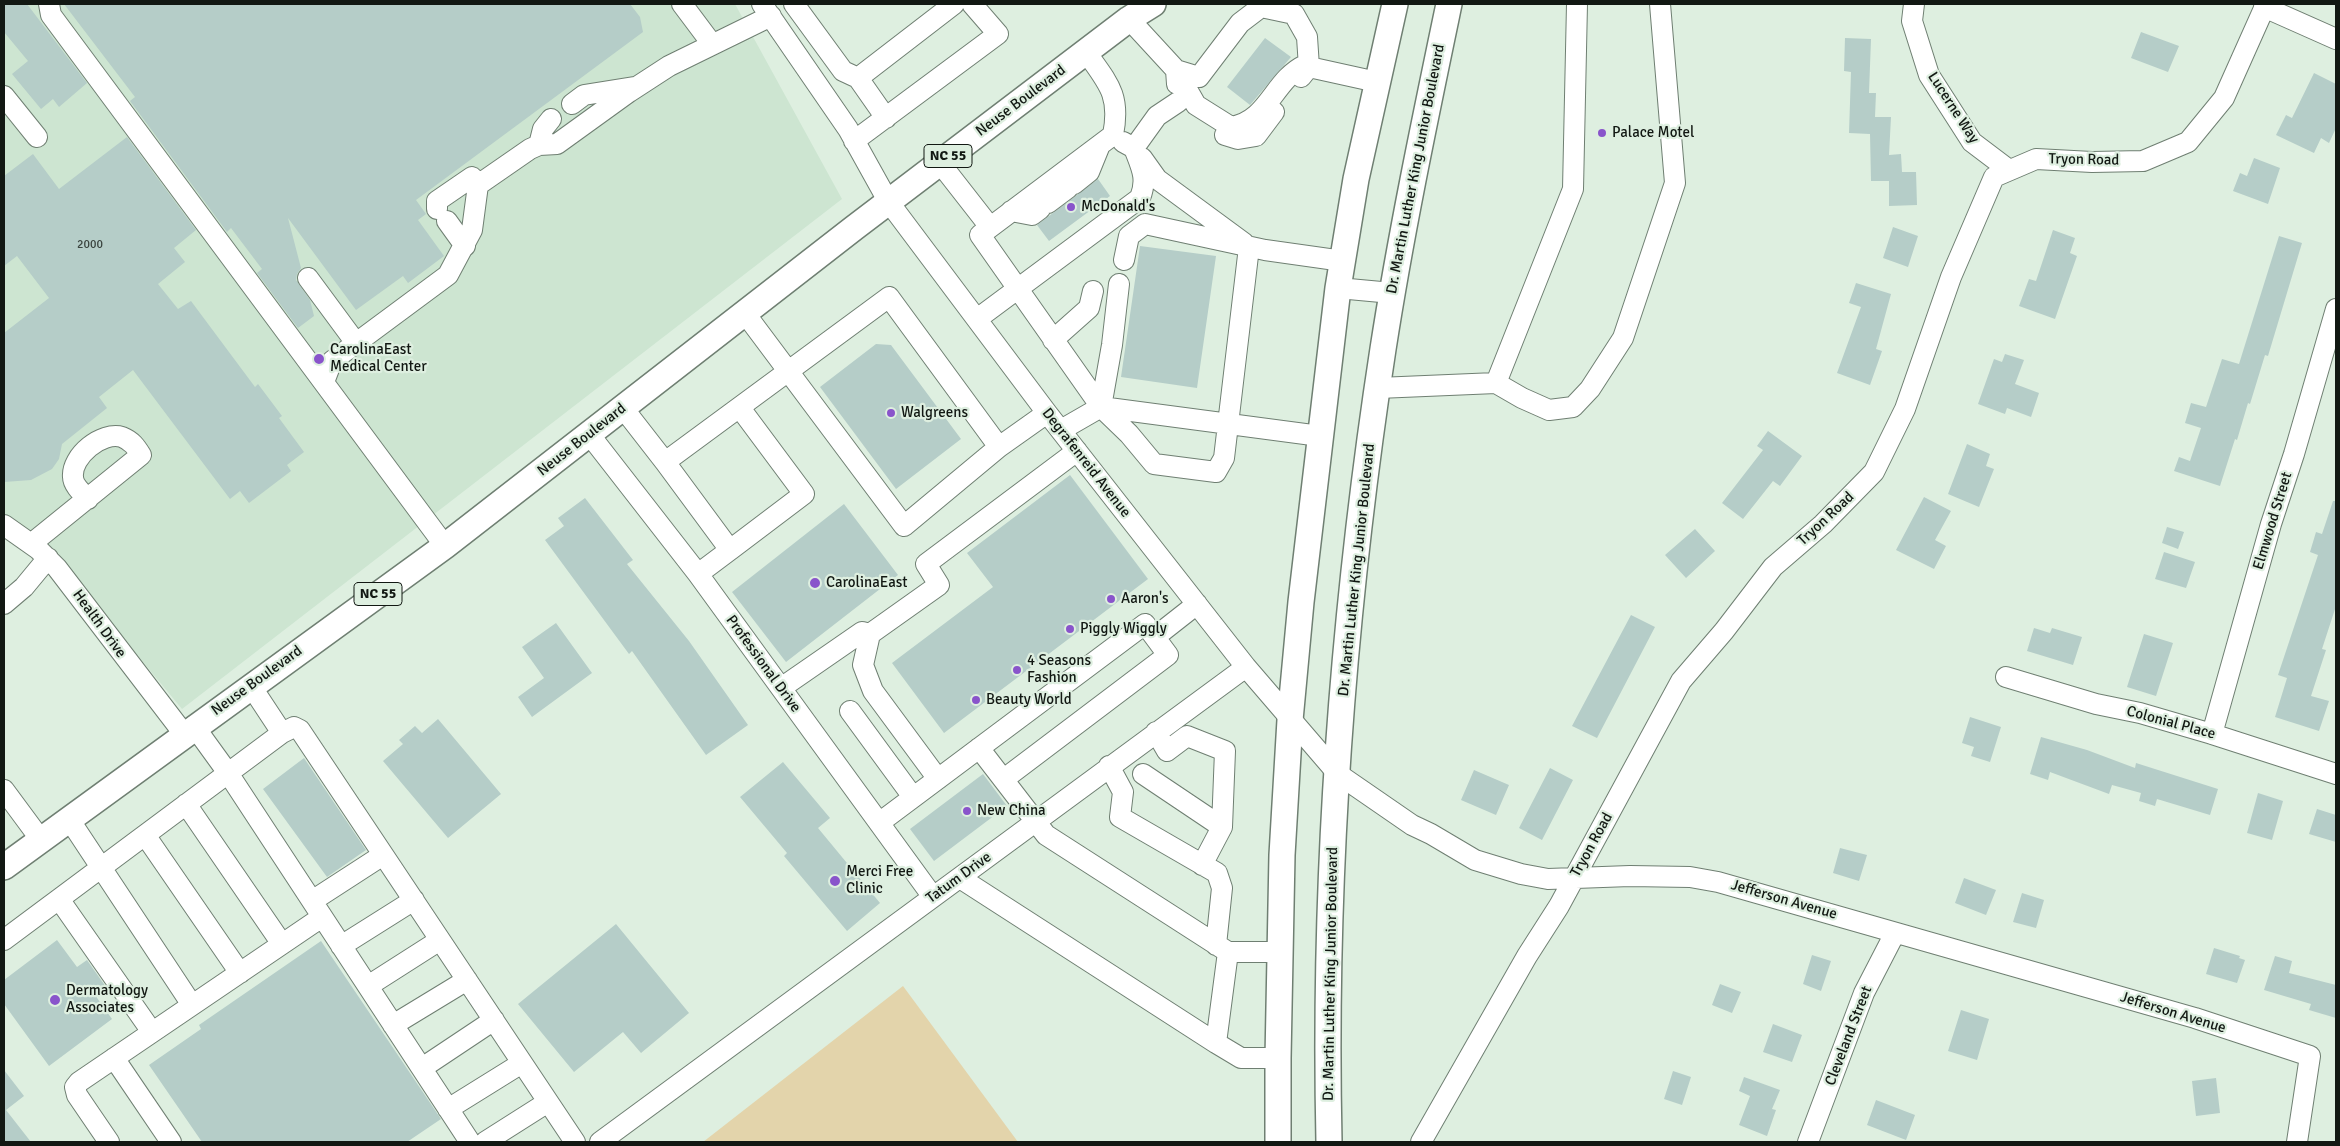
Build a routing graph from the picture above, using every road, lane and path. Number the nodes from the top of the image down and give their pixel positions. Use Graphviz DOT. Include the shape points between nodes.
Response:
graph roads {
  1 [pos="49,4"];
  2 [pos="682,4"];
  3 [pos="794,4"];
  4 [pos="954,4"];
  5 [pos="972,4"];
  6 [pos="1153,4"];
  7 [pos="1395,4"];
  8 [pos="1449,4"];
  9 [pos="1577,4"];
  10 [pos="1660,4"];
  11 [pos="1914,4"];
  12 [pos="2265,6"];
  13 [pos="766,10"];
  14 [pos="1129,19"];
  15 [pos="2336,39"];
  16 [pos="712,44"];
  17 [pos="1086,52"];
  18 [pos="1309,66"];
  19 [pos="1176,70"];
  20 [pos="858,78"];
  21 [pos="1377,82"];
  22 [pos="636,87"];
  23 [pos="4,96"];
  24 [pos="1178,102"];
  25 [pos="572,104"];
  26 [pos="886,118"];
  27 [pos="551,119"];
  28 [pos="37,137"];
  29 [pos="1106,140"];
  30 [pos="854,141"];
  31 [pos="539,145"];
  32 [pos="1134,148"];
  33 [pos="940,162"];
  34 [pos="2008,170"];
  35 [pos="478,185"];
  36 [pos="888,201"];
  37 [pos="1011,211"];
  38 [pos="990,227"];
  39 [pos="466,246"];
  40 [pos="1249,247"];
  41 [pos="1124,260"];
  42 [pos="1343,261"];
  43 [pos="308,278"];
  44 [pos="1119,284"];
  45 [pos="1338,288"];
  46 [pos="1017,289"];
  47 [pos="1093,291"];
  48 [pos="1392,293"];
  49 [pos="2336,309"];
  50 [pos="744,312"];
  51 [pos="977,318"];
  52 [pos="1053,340"];
  53 [pos="356,343"];
  54 [pos="788,372"];
  55 [pos="324,382"];
  56 [pos="1496,383"];
  57 [pos="1378,388"];
  58 [pos="1101,407"];
  59 [pos="623,408"];
  60 [pos="740,408"];
  61 [pos="1047,413"];
  62 [pos="1228,423"];
  63 [pos="1061,430"];
  64 [pos="589,434"];
  65 [pos="1320,436"];
  66 [pos="1000,447"];
  67 [pos="1077,451"];
  68 [pos="665,462"];
  69 [pos="88,499"];
  70 [pos="4,525"];
  71 [pos="31,544"];
  72 [pos="445,546"];
  73 [pos="730,550"];
  74 [pos="48,558"];
  75 [pos="698,574"];
  76 [pos="4,604"];
  77 [pos="1197,604"];
  78 [pos="870,634"];
  79 [pos="1155,637"];
  80 [pos="1246,667"];
  81 [pos="2006,677"];
  82 [pos="251,686"];
  83 [pos="781,688"];
  84 [pos="850,711"];
  85 [pos="1290,720"];
  86 [pos="189,730"];
  87 [pos="282,732"];
  88 [pos="1156,732"];
  89 [pos="2212,734"];
  90 [pos="980,748"];
  91 [pos="1167,751"];
  92 [pos="1109,766"];
  93 [pos="228,773"];
  94 [pos="1142,774"];
  95 [pos="1338,774"];
  96 [pos="2336,774"];
  97 [pos="938,779"];
  98 [pos="1004,780"];
  99 [pos="4,790"];
  100 [pos="1123,792"];
  101 [pos="913,798"];
  102 [pos="186,804"];
  103 [pos="69,819"];
  104 [pos="1035,821"];
  105 [pos="879,823"];
  106 [pos="1222,827"];
  107 [pos="145,835"];
  108 [pos="41,840"];
  109 [pos="383,855"];
  110 [pos="1202,865"];
  111 [pos="4,867"];
  112 [pos="102,867"];
  113 [pos="960,878"];
  114 [pos="1573,879"];
  115 [pos="933,897"];
  116 [pos="59,899"];
  117 [pos="414,900"];
  118 [pos="317,909"];
  119 [pos="1895,933"];
  120 [pos="4,940"];
  121 [pos="440,940"];
  122 [pos="282,944"];
  123 [pos="341,946"];
  124 [pos="1222,949"];
  125 [pos="1280,952"];
  126 [pos="240,973"];
  127 [pos="467,980"];
  128 [pos="368,986"];
  129 [pos="192,1005"];
  130 [pos="494,1020"];
  131 [pos="393,1025"];
  132 [pos="152,1032"];
  133 [pos="1216,1043"];
  134 [pos="114,1058"];
  135 [pos="1278,1058"];
  136 [pos="522,1064"];
  137 [pos="422,1068"];
  138 [pos="548,1102"];
  139 [pos="448,1109"];
  140 [pos="109,1142"];
  141 [pos="171,1142"];
  142 [pos="470,1142"];
  143 [pos="484,1142"];
  144 [pos="575,1142"];
  145 [pos="600,1142"];
  146 [pos="1278,1142"];
  147 [pos="1329,1142"];
  148 [pos="1422,1142"];
  149 [pos="1808,1142"];
  150 [pos="2297,1142"];
  1 -- 55 [label="street" via="51,15"];
  2 -- 16 [label="street"];
  3 -- 20 [label="street" via="843,71"];
  4 -- 20 [label="street"];
  5 -- 26 [label="street" via="998,34"];
  6 -- 14 [label="main road, Neuse Boulevard / NC 55"];
  7 -- 21 [label="main road"];
  8 -- 48 [label="main road, Dr. Martin Luther King Junior Boulevard" via="1424,116"];
  9 -- 56 [label="street" via="1573,190"];
  10 -- 56 [label="street" via="1675,183 1623,338 1590,390 1573,407 1549,410"];
  11 -- 34 [label="street, Lucerne Way" via="1912,21 1929,75 1972,142"];
  12 -- 15 [label="street"];
  12 -- 34 [label="street, Tryon Road" via="2224,98 2188,142 2143,161 2036,159"];
  13 -- 16 [label="street"];
  13 -- 30 [label="street, Degrafenreid Avenue"];
  14 -- 17 [label="main road, Neuse Boulevard / NC 55"];
  14 -- 19 [label="street"];
  16 -- 22 [label="street"];
  17 -- 29 [label="street" via="1112,89 1116,117"];
  17 -- 33 [label="main road, Neuse Boulevard / NC 55"];
  18 -- 19 [label="street" via="1305,64 1292,71 1254,119 1231,127 1196,105"];
  18 -- 19 [label="street" via="1308,37 1294,14 1261,6 1240,23 1199,77"];
  18 -- 21 [label="street"];
  18 -- 24 [label="street" via="1256,136 1238,139 1212,132"];
  19 -- 24 [label="street"];
  20 -- 26 [label="street"];
  21 -- 42 [label="main road" via="1356,178"];
  22 -- 25 [label="street" via="584,95"];
  22 -- 31 [label="street" via="557,144"];
  23 -- 28 [label="street"];
  24 -- 32 [label="street" via="1157,116"];
  26 -- 30 [label="street"];
  27 -- 31 [label="street" via="543,129"];
  29 -- 32 [label="street"];
  29 -- 37 [label="street"];
  29 -- 37 [label="street" via="1089,172 1071,186 1032,215"];
  30 -- 36 [label="street, Degrafenreid Avenue"];
  31 -- 35 [label="street"];
  32 -- 40 [label="street" via="1157,179"];
  32 -- 46 [label="street" via="1144,186 1140,198"];
  33 -- 36 [label="main road, Neuse Boulevard / NC 55"];
  33 -- 38 [label="street"];
  34 -- 114 [label="street, Tryon Road" via="1994,176 1951,277 1904,409 1874,472 1823,524 1773,567 1681,681"];
  35 -- 39 [label="street" via="472,230"];
  35 -- 39 [label="street" via="472,177 437,201 442,215"];
  36 -- 50 [label="main road, Neuse Boulevard / NC 55"];
  36 -- 51 [label="street, Degrafenreid Avenue"];
  37 -- 38 [label="street"];
  38 -- 46 [label="street" via="980,235"];
  39 -- 53 [label="street" via="448,275"];
  40 -- 41 [label="street" via="1145,224 1129,236"];
  40 -- 42 [label="street"];
  40 -- 62 [label="street"];
  42 -- 45 [label="main road"];
  43 -- 53 [label="street"];
  44 -- 58 [label="street"];
  45 -- 48 [label="street"];
  45 -- 65 [label="main road"];
  46 -- 51 [label="street"];
  46 -- 52 [label="street"];
  47 -- 52 [label="street" via="1089,308"];
  48 -- 57 [label="main road, Dr. Martin Luther King Junior Boulevard"];
  49 -- 89 [label="street, Elmwood Street"];
  50 -- 54 [label="street"];
  50 -- 59 [label="main road, Neuse Boulevard / NC 55"];
  51 -- 61 [label="street, Degrafenreid Avenue"];
  52 -- 58 [label="street"];
  53 -- 55 [label="street" via="332,361"];
  54 -- 60 [label="street"];
  54 -- 66 [label="street" via="889,297"];
  54 -- 66 [label="street" via="904,526"];
  55 -- 72 [label="street"];
  56 -- 57 [label="street"];
  57 -- 95 [label="main road, Dr. Martin Luther King Junior Boulevard" via="1347,655"];
  58 -- 62 [label="street"];
  58 -- 62 [label="street" via="1154,464 1216,472 1224,458"];
  58 -- 63 [label="street"];
  59 -- 64 [label="main road, Neuse Boulevard / NC 55"];
  59 -- 68 [label="street"];
  60 -- 68 [label="street"];
  60 -- 73 [label="street" via="804,494"];
  61 -- 63 [label="street, Degrafenreid Avenue"];
  61 -- 66 [label="street"];
  62 -- 65 [label="street"];
  63 -- 67 [label="street, Degrafenreid Avenue"];
  64 -- 72 [label="main road, Neuse Boulevard / NC 55"];
  64 -- 75 [label="street, Professional Drive"];
  65 -- 85 [label="main road"];
  67 -- 77 [label="street, Degrafenreid Avenue"];
  67 -- 78 [label="street" via="926,564 939,585"];
  68 -- 73 [label="street"];
  69 -- 71 [label="street"];
  70 -- 71 [label="street, Health Drive"];
  71 -- 74 [label="street, Health Drive"];
  72 -- 82 [label="main road, Neuse Boulevard / NC 55"];
  73 -- 75 [label="street"];
  74 -- 76 [label="street" via="24,587"];
  74 -- 86 [label="street, Health Drive"];
  75 -- 83 [label="street, Professional Drive"];
  77 -- 79 [label="street"];
  77 -- 80 [label="street, Degrafenreid Avenue"];
  78 -- 83 [label="street" via="862,632"];
  78 -- 97 [label="street" via="863,665 873,691"];
  79 -- 90 [label="street" via="1145,624"];
  79 -- 98 [label="street" via="1168,655"];
  80 -- 85 [label="street, Degrafenreid Avenue"];
  80 -- 88 [label="street, Tatum Drive"];
  81 -- 89 [label="street, Colonial Place"];
  82 -- 86 [label="main road, Neuse Boulevard / NC 55"];
  82 -- 87 [label="street"];
  83 -- 105 [label="street, Professional Drive"];
  84 -- 101 [label="street"];
  85 -- 95 [label="street, Jefferson Avenue"];
  85 -- 125 [label="main road"];
  86 -- 93 [label="street, Health Drive"];
  86 -- 103 [label="main road, Neuse Boulevard / NC 55"];
  87 -- 93 [label="street"];
  87 -- 109 [label="street" via="294,727 300,730"];
  88 -- 91 [label="street"];
  88 -- 92 [label="street, Tatum Drive"];
  89 -- 96 [label="street, Colonial Place"];
  90 -- 97 [label="street"];
  90 -- 98 [label="street"];
  91 -- 94 [label="street"];
  91 -- 106 [label="street" via="1187,736 1226,751"];
  92 -- 100 [label="street"];
  92 -- 104 [label="street, Tatum Drive"];
  93 -- 102 [label="street"];
  93 -- 118 [label="street, Health Drive"];
  94 -- 100 [label="street"];
  94 -- 106 [label="street"];
  95 -- 114 [label="street, Jefferson Avenue" via="1412,825 1476,860 1521,874"];
  95 -- 147 [label="main road, Dr. Martin Luther King Junior Boulevard" via="1331,920"];
  97 -- 101 [label="street"];
  98 -- 104 [label="street"];
  99 -- 108 [label="street"];
  100 -- 110 [label="street" via="1120,817"];
  101 -- 105 [label="street"];
  102 -- 107 [label="street"];
  102 -- 122 [label="street"];
  103 -- 108 [label="main road, Neuse Boulevard / NC 55"];
  103 -- 112 [label="street"];
  104 -- 113 [label="street, Tatum Drive"];
  104 -- 124 [label="street" via="1046,835"];
  105 -- 115 [label="street, Professional Drive"];
  106 -- 110 [label="street"];
  107 -- 112 [label="street"];
  107 -- 126 [label="street"];
  108 -- 111 [label="main road, Neuse Boulevard / NC 55"];
  109 -- 117 [label="street"];
  109 -- 118 [label="street"];
  110 -- 124 [label="street" via="1216,873 1222,888"];
  112 -- 116 [label="street"];
  112 -- 129 [label="street"];
  113 -- 115 [label="street, Tatum Drive"];
  113 -- 133 [label="street"];
  114 -- 119 [label="street, Jefferson Avenue" via="1630,876 1709,880"];
  114 -- 148 [label="street, Tryon Road"];
  115 -- 145 [label="street, Tatum Drive"];
  116 -- 120 [label="street"];
  116 -- 132 [label="street"];
  117 -- 121 [label="street"];
  117 -- 123 [label="street"];
  118 -- 122 [label="street"];
  118 -- 123 [label="street, Health Drive"];
  119 -- 149 [label="street, Cleveland Street" via="1864,993"];
  119 -- 150 [label="street, Jefferson Avenue" via="2195,1018 2310,1056"];
  121 -- 127 [label="street"];
  121 -- 128 [label="street"];
  122 -- 126 [label="street"];
  123 -- 128 [label="street, Health Drive"];
  124 -- 125 [label="street"];
  124 -- 133 [label="street"];
  125 -- 135 [label="main road"];
  126 -- 129 [label="street"];
  127 -- 130 [label="street"];
  127 -- 131 [label="street"];
  128 -- 131 [label="street, Health Drive"];
  129 -- 132 [label="street"];
  130 -- 136 [label="street"];
  130 -- 137 [label="street"];
  131 -- 137 [label="street, Health Drive"];
  132 -- 134 [label="street"];
  133 -- 135 [label="street" via="1241,1058"];
  134 -- 140 [label="street" via="75,1087 77,1095"];
  134 -- 141 [label="street"];
  135 -- 146 [label="main road"];
  136 -- 138 [label="street"];
  136 -- 139 [label="street"];
  137 -- 139 [label="street, Health Drive"];
  138 -- 143 [label="street"];
  138 -- 144 [label="street"];
  139 -- 142 [label="street, Health Drive"];
}
